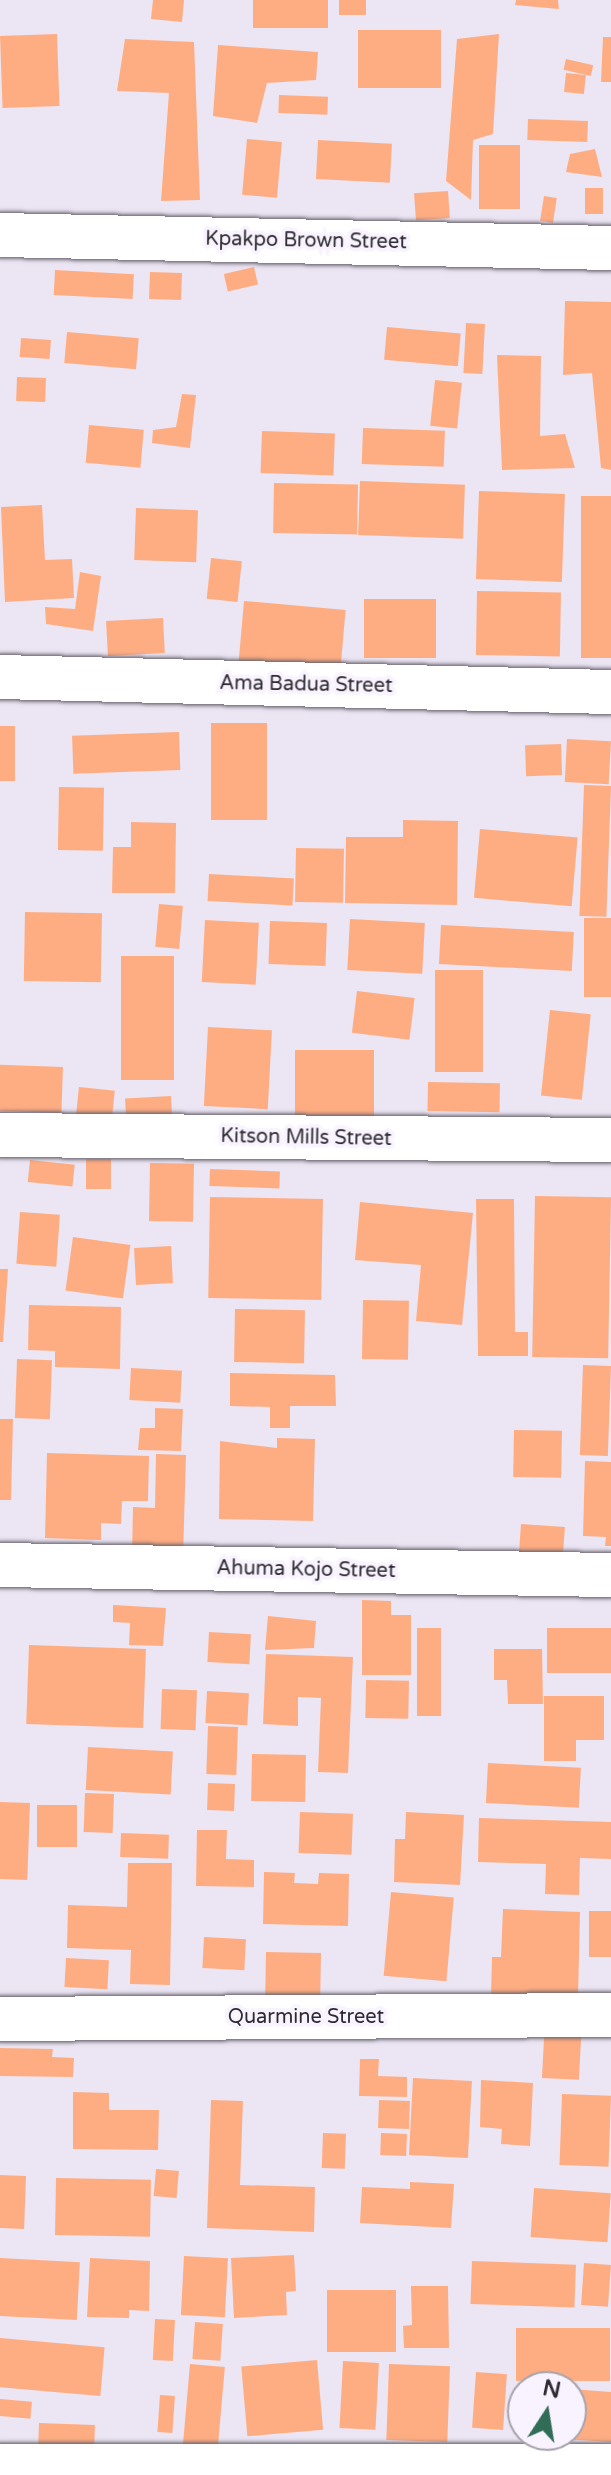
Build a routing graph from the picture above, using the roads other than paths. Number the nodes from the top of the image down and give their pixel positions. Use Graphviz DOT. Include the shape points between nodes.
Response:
graph roads {
  1 [pos="0,235"];
  2 [pos="611,248"];
  3 [pos="0,677"];
  4 [pos="611,692"];
  5 [pos="0,1135"];
  6 [pos="611,1140"];
  7 [pos="0,1565"];
  8 [pos="611,1575"];
  9 [pos="611,2015"];
  10 [pos="0,2019"];
  11 [pos="0,2466"];
  12 [pos="611,2466"];
  1 -- 2 [label="street, Kpakpo Brown Street"];
  3 -- 4 [label="street, Ama Badua Street"];
  5 -- 6 [label="street, Kitson Mills Street"];
  7 -- 8 [label="street, Ahuma Kojo Street"];
  9 -- 10 [label="street, Quarmine Street"];
  11 -- 12 [label="street"];
}
